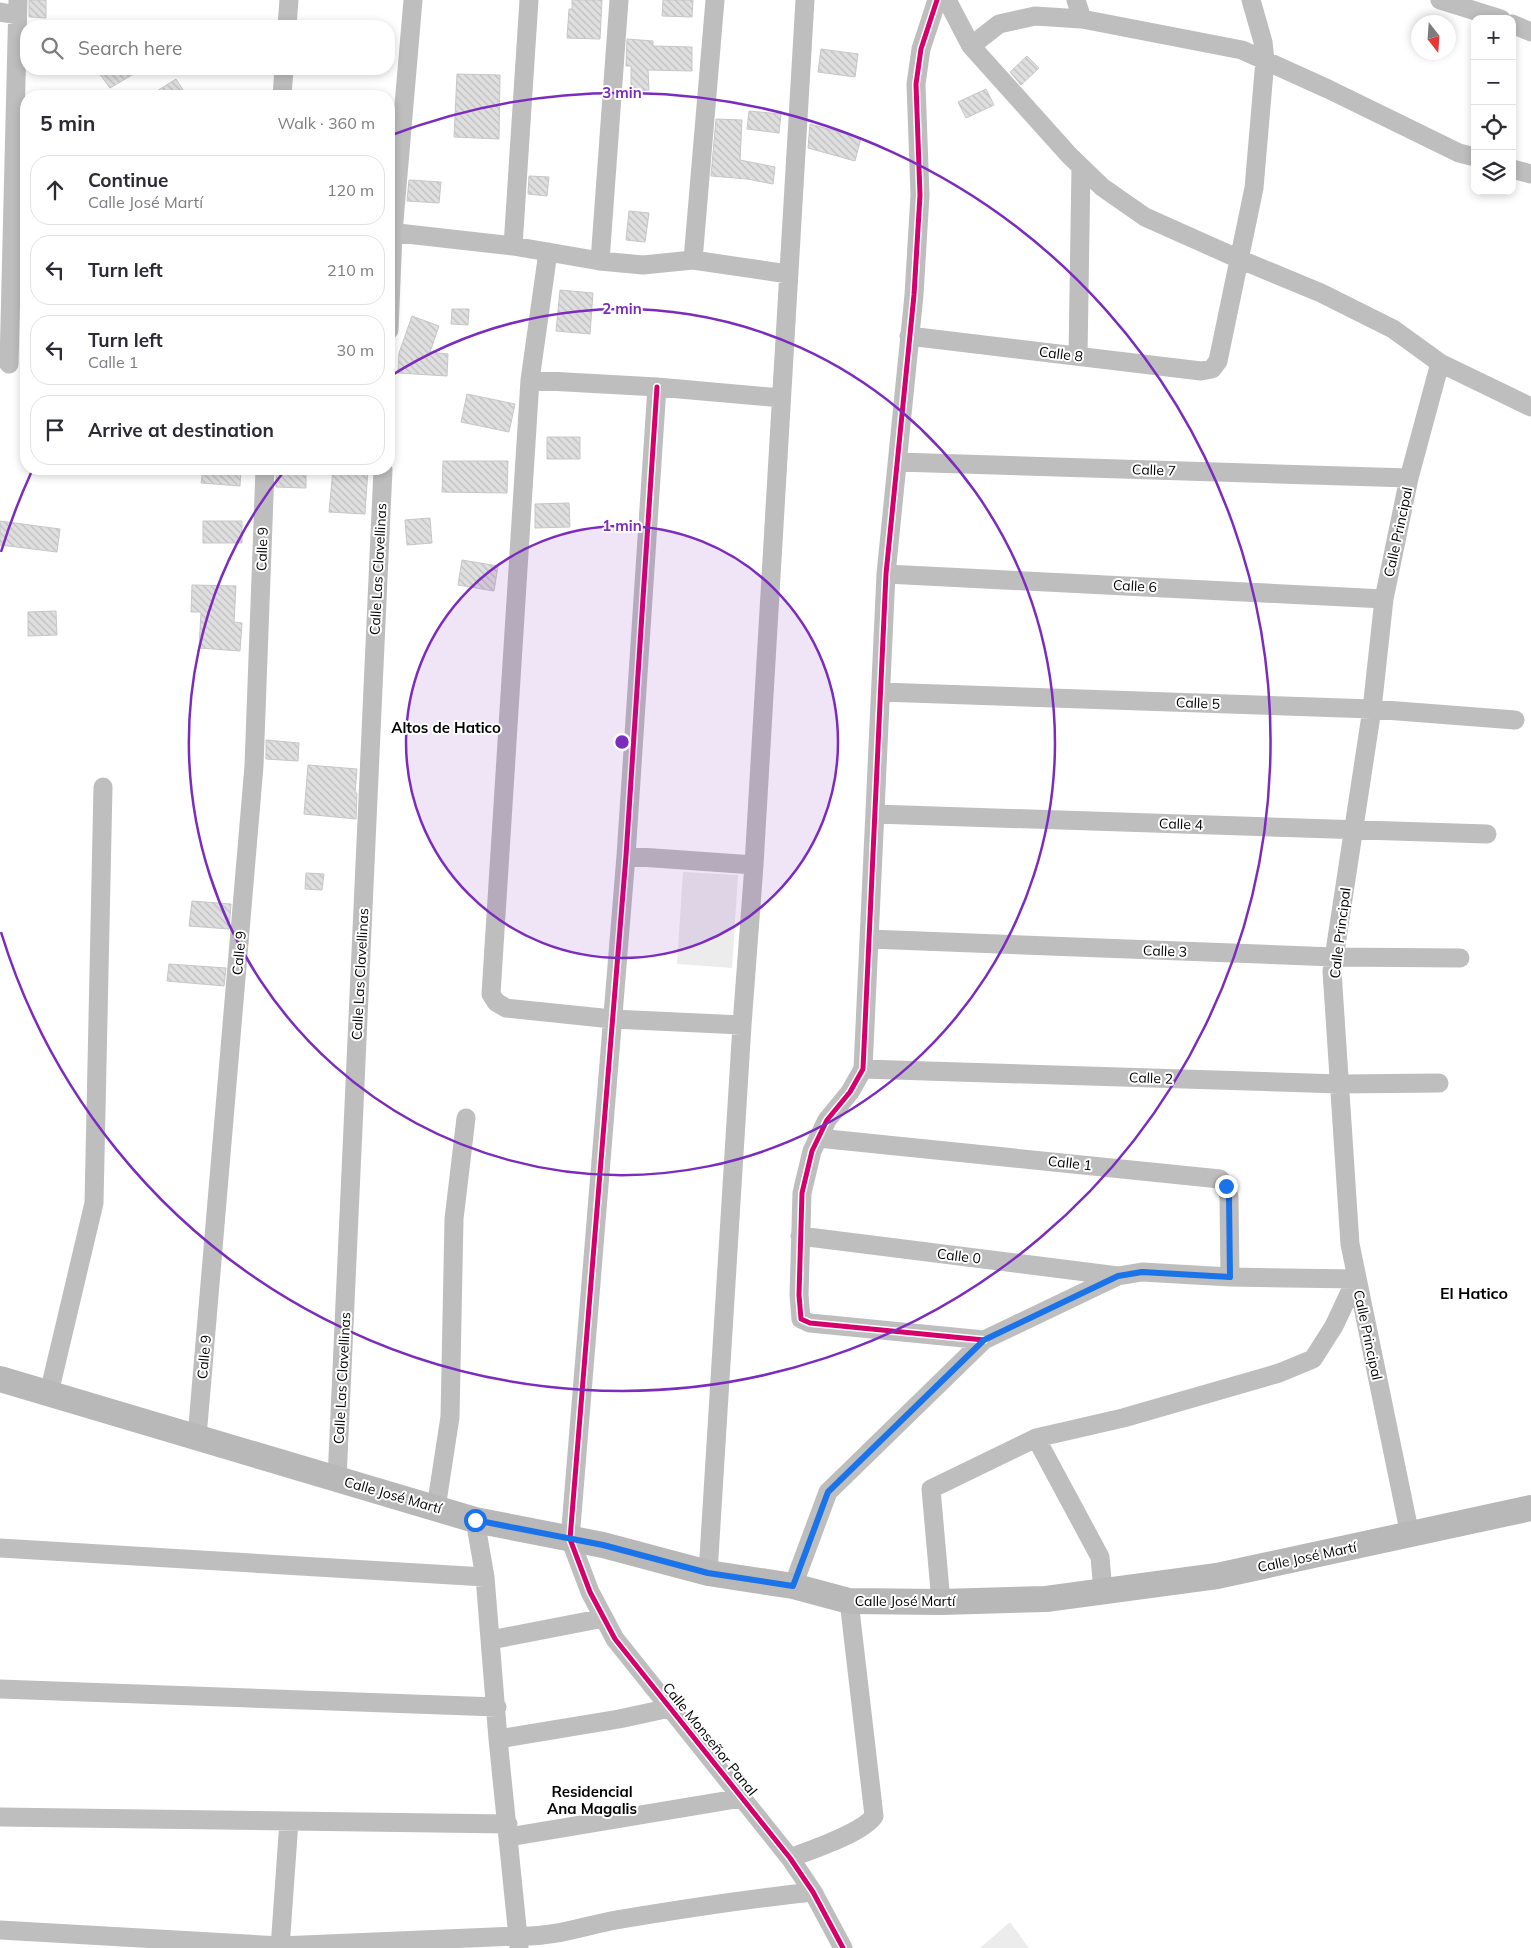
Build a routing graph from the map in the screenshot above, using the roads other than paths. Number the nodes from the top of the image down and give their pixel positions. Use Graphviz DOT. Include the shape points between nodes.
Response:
graph roads {
  1 [pos="289,0"];
  2 [pos="413,0"];
  3 [pos="529,0"];
  4 [pos="619,0"];
  5 [pos="715,0"];
  6 [pos="805,0"];
  7 [pos="938,0"];
  8 [pos="947,0"];
  9 [pos="1076,0"];
  10 [pos="1251,0"];
  11 [pos="1440,0"];
  12 [pos="12,9"];
  13 [pos="1487,15"];
  14 [pos="1082,19"];
  15 [pos="287,20"];
  16 [pos="1516,26"];
  17 [pos="1531,32"];
  18 [pos="972,46"];
  19 [pos="1264,60"];
  20 [pos="284,75"];
  21 [pos="282,90"];
  22 [pos="1471,156"];
  23 [pos="1081,167"];
  24 [pos="1516,169"];
  25 [pos="1531,174"];
  26 [pos="395,190"];
  27 [pos="395,232"];
  28 [pos="514,246"];
  29 [pos="548,252"];
  30 [pos="1239,259"];
  31 [pos="693,260"];
  32 [pos="600,261"];
  33 [pos="788,274"];
  34 [pos="909,336"];
  35 [pos="1078,356"];
  36 [pos="12,363"];
  37 [pos="1440,363"];
  38 [pos="530,380"];
  39 [pos="657,387"];
  40 [pos="781,398"];
  41 [pos="1531,407"];
  42 [pos="898,462"];
  43 [pos="265,475"];
  44 [pos="382,475"];
  45 [pos="1409,478"];
  46 [pos="886,574"];
  47 [pos="1384,599"];
  48 [pos="881,692"];
  49 [pos="1372,709"];
  50 [pos="1515,720"];
  51 [pos="103,787"];
  52 [pos="875,814"];
  53 [pos="1355,830"];
  54 [pos="1487,834"];
  55 [pos="626,856"];
  56 [pos="754,865"];
  57 [pos="869,940"];
  58 [pos="1334,957"];
  59 [pos="1460,958"];
  60 [pos="612,1019"];
  61 [pos="742,1025"];
  62 [pos="863,1069"];
  63 [pos="1440,1083"];
  64 [pos="1340,1084"];
  65 [pos="466,1118"];
  66 [pos="818,1138"];
  67 [pos="800,1236"];
  68 [pos="1118,1276"];
  69 [pos="1230,1277"];
  70 [pos="1356,1279"];
  71 [pos="984,1340"];
  72 [pos="0,1379"];
  73 [pos="49,1394"];
  74 [pos="197,1437"];
  75 [pos="1036,1438"];
  76 [pos="337,1479"];
  77 [pos="436,1508"];
  78 [pos="1531,1508"];
  79 [pos="475,1520"];
  80 [pos="1410,1535"];
  81 [pos="570,1539"];
  82 [pos="0,1548"];
  83 [pos="708,1573"];
  84 [pos="485,1577"];
  85 [pos="793,1586"];
  86 [pos="1103,1591"];
  87 [pos="849,1601"];
  88 [pos="941,1602"];
  89 [pos="604,1618"];
  90 [pos="491,1640"];
  91 [pos="0,1689"];
  92 [pos="497,1707"];
  93 [pos="670,1708"];
  94 [pos="498,1739"];
  95 [pos="742,1798"];
  96 [pos="0,1817"];
  97 [pos="289,1821"];
  98 [pos="508,1831"];
  99 [pos="790,1858"];
  100 [pos="813,1892"];
  101 [pos="0,1930"];
  102 [pos="519,1942"];
  103 [pos="280,1947"];
  104 [pos="843,1948"];
  1 -- 15 [label="street"];
  2 -- 26 [label="street"];
  3 -- 28 [label="street"];
  4 -- 32 [label="street"];
  5 -- 31 [label="street"];
  6 -- 33 [label="street"];
  7 -- 34 [label="street" via="922,49 916,84 920,195"];
  8 -- 18 [label="street"];
  9 -- 14 [label="street"];
  10 -- 19 [label="street"];
  11 -- 13 [label="street"];
  12 -- 36 [label="street"];
  14 -- 18 [label="street" via="1035,16 999,24"];
  14 -- 19 [label="street" via="1242,50"];
  16 -- 17 [label="street"];
  18 -- 23 [label="street"];
  19 -- 22 [label="street"];
  19 -- 30 [label="street" via="1254,188"];
  20 -- 21 [label="street"];
  23 -- 30 [label="street" via="1102,188 1145,217"];
  23 -- 35 [label="street"];
  24 -- 25 [label="street"];
  27 -- 28 [label="street"];
  28 -- 29 [label="street"];
  29 -- 32 [label="street"];
  29 -- 38 [label="street"];
  30 -- 35 [label="street, Calle 8" via="1218,361 1212,368 1201,371"];
  30 -- 37 [label="street" via="1321,293 1394,329"];
  31 -- 32 [label="street" via="643,265"];
  31 -- 33 [label="street"];
  33 -- 40 [label="street"];
  34 -- 35 [label="street, Calle 8"];
  34 -- 42 [label="street"];
  37 -- 41 [label="street"];
  37 -- 45 [label="street, Calle Principal"];
  38 -- 39 [label="street"];
  38 -- 60 [label="street" via="491,994 506,1008"];
  39 -- 40 [label="street"];
  39 -- 55 [label="street"];
  40 -- 56 [label="street"];
  42 -- 45 [label="street, Calle 7"];
  42 -- 46 [label="street"];
  43 -- 74 [label="street, Calle 9" via="254,766"];
  44 -- 76 [label="street, Calle Las Clavellinas"];
  45 -- 47 [label="street, Calle Principal"];
  46 -- 47 [label="street, Calle 6"];
  46 -- 48 [label="street"];
  47 -- 49 [label="street, Calle Principal"];
  48 -- 49 [label="street, Calle 5"];
  48 -- 52 [label="street"];
  49 -- 50 [label="street, Calle 5"];
  49 -- 53 [label="street, Calle Principal"];
  51 -- 73 [label="street" via="94,1203"];
  52 -- 53 [label="street, Calle 4"];
  52 -- 57 [label="street"];
  53 -- 54 [label="street, Calle 4"];
  53 -- 58 [label="street, Calle Principal"];
  55 -- 56 [label="street"];
  55 -- 60 [label="street"];
  56 -- 61 [label="street"];
  57 -- 58 [label="street, Calle 3"];
  57 -- 62 [label="street"];
  58 -- 59 [label="street, Calle 3"];
  58 -- 64 [label="street, Calle Principal" via="1332,971"];
  60 -- 61 [label="street"];
  60 -- 81 [label="street"];
  61 -- 83 [label="street"];
  62 -- 64 [label="street, Calle 2"];
  62 -- 66 [label="street"];
  63 -- 64 [label="street, Calle 2"];
  64 -- 70 [label="street, Calle Principal" via="1350,1244"];
  65 -- 77 [label="street" via="454,1219 450,1417"];
  66 -- 67 [label="street" via="802,1193"];
  66 -- 69 [label="street, Calle 1" via="1220,1179 1229,1197"];
  67 -- 68 [label="street, Calle 0"];
  67 -- 71 [label="street" via="801,1319 810,1323"];
  68 -- 69 [label="street" via="1142,1272"];
  68 -- 71 [label="street"];
  69 -- 70 [label="street"];
  70 -- 75 [label="street" via="1334,1326 1313,1359 1280,1373 1123,1418"];
  70 -- 80 [label="street, Calle Principal"];
  71 -- 85 [label="street" via="828,1492"];
  72 -- 73 [label="main road, Calle José Martí"];
  73 -- 74 [label="main road, Calle José Martí"];
  74 -- 76 [label="main road, Calle José Martí"];
  75 -- 86 [label="street" via="1100,1557"];
  75 -- 88 [label="street" via="931,1489"];
  76 -- 77 [label="main road, Calle José Martí"];
  77 -- 79 [label="main road, Calle José Martí"];
  78 -- 80 [label="main road, Calle José Martí"];
  79 -- 81 [label="main road, Calle José Martí"];
  79 -- 84 [label="street"];
  80 -- 86 [label="main road, Calle José Martí" via="1217,1576"];
  81 -- 83 [label="main road, Calle José Martí"];
  81 -- 89 [label="street, Calle Monseñor Panal" via="590,1592"];
  82 -- 84 [label="street"];
  83 -- 85 [label="main road, Calle José Martí"];
  84 -- 90 [label="street"];
  85 -- 87 [label="main road, Calle José Martí"];
  86 -- 88 [label="main road, Calle José Martí" via="1046,1599"];
  87 -- 88 [label="main road, Calle José Martí"];
  87 -- 99 [label="street" via="874,1816 870,1822 849,1834"];
  89 -- 90 [label="street"];
  89 -- 93 [label="street, Calle Monseñor Panal" via="615,1639"];
  90 -- 92 [label="street"];
  91 -- 92 [label="street"];
  92 -- 94 [label="street"];
  93 -- 94 [label="street"];
  93 -- 95 [label="street, Calle Monseñor Panal"];
  94 -- 98 [label="street"];
  95 -- 98 [label="street"];
  95 -- 99 [label="street, Calle Monseñor Panal"];
  96 -- 97 [label="street"];
  97 -- 98 [label="street"];
  97 -- 103 [label="street"];
  98 -- 102 [label="street"];
  99 -- 100 [label="street, Calle Monseñor Panal"];
  100 -- 102 [label="street" via="614,1920"];
  100 -- 104 [label="street, Calle Monseñor Panal"];
  101 -- 103 [label="street"];
  102 -- 103 [label="street"];
}
